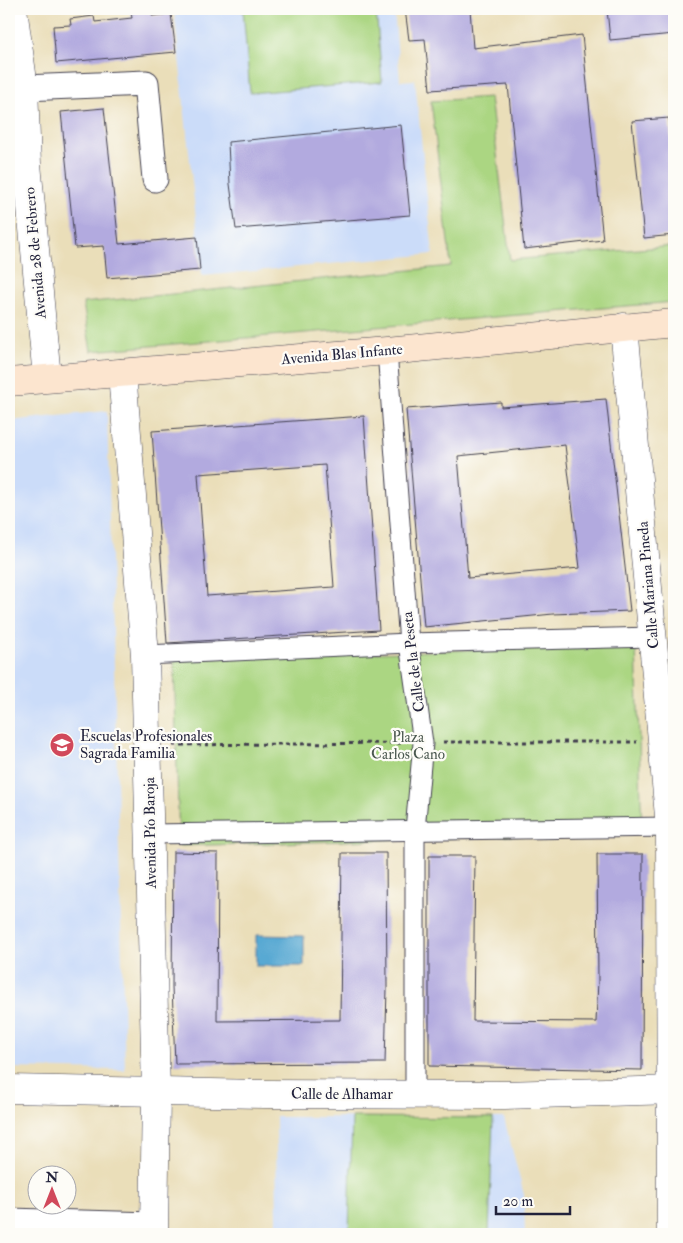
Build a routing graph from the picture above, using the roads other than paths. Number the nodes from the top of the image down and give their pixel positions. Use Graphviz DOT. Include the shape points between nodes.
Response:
graph roads {
  1 [pos="13,9"];
  2 [pos="24,88"];
  3 [pos="18,165"];
  4 [pos="155,179"];
  5 [pos="674,322"];
  6 [pos="624,327"];
  7 [pos="387,351"];
  8 [pos="122,372"];
  9 [pos="47,378"];
  10 [pos="9,382"];
  11 [pos="652,637"];
  12 [pos="409,643"];
  13 [pos="145,655"];
  14 [pos="672,827"];
  15 [pos="415,830"];
  16 [pos="150,834"];
  17 [pos="9,1089"];
  18 [pos="672,1090"];
  19 [pos="156,1092"];
  20 [pos="415,1094"];
  21 [pos="9,1222"];
  22 [pos="154,1230"];
  23 [pos="671,1234"];
  1 -- 2 [label="street, Avenida 28 de Febrero"];
  2 -- 3 [label="street, Avenida 28 de Febrero"];
  2 -- 4 [label="street" via="146,83"];
  3 -- 9 [label="street, Avenida 28 de Febrero"];
  5 -- 6 [label="main road, Avenida Blas Infante"];
  6 -- 7 [label="main road, Avenida Blas Infante"];
  6 -- 11 [label="street, Calle Mariana Pineda"];
  7 -- 8 [label="main road, Avenida Blas Infante"];
  7 -- 12 [label="street, Calle de la Peseta"];
  8 -- 9 [label="main road, Avenida Blas Infante"];
  8 -- 13 [label="street, Avenida Pío Baroja"];
  9 -- 10 [label="main road, Avenida Blas Infante"];
  11 -- 12 [label="street"];
  11 -- 14 [label="street, Calle Mariana Pineda"];
  12 -- 13 [label="street"];
  12 -- 15 [label="street, Calle de la Peseta" via="423,742"];
  13 -- 16 [label="street, Avenida Pío Baroja"];
  14 -- 15 [label="street"];
  14 -- 18 [label="street, Calle Mariana Pineda"];
  15 -- 16 [label="street"];
  15 -- 20 [label="street, Calle de la Peseta"];
  16 -- 19 [label="street, Avenida Pío Baroja"];
  17 -- 19 [label="street, Calle de Alhamar"];
  18 -- 20 [label="street, Calle de Alhamar"];
  18 -- 23 [label="street, Calle Mariana Pineda"];
  19 -- 20 [label="street, Calle de Alhamar"];
  19 -- 22 [label="street, Avenida Pío Baroja"];
  21 -- 22 [label="street"];
}
